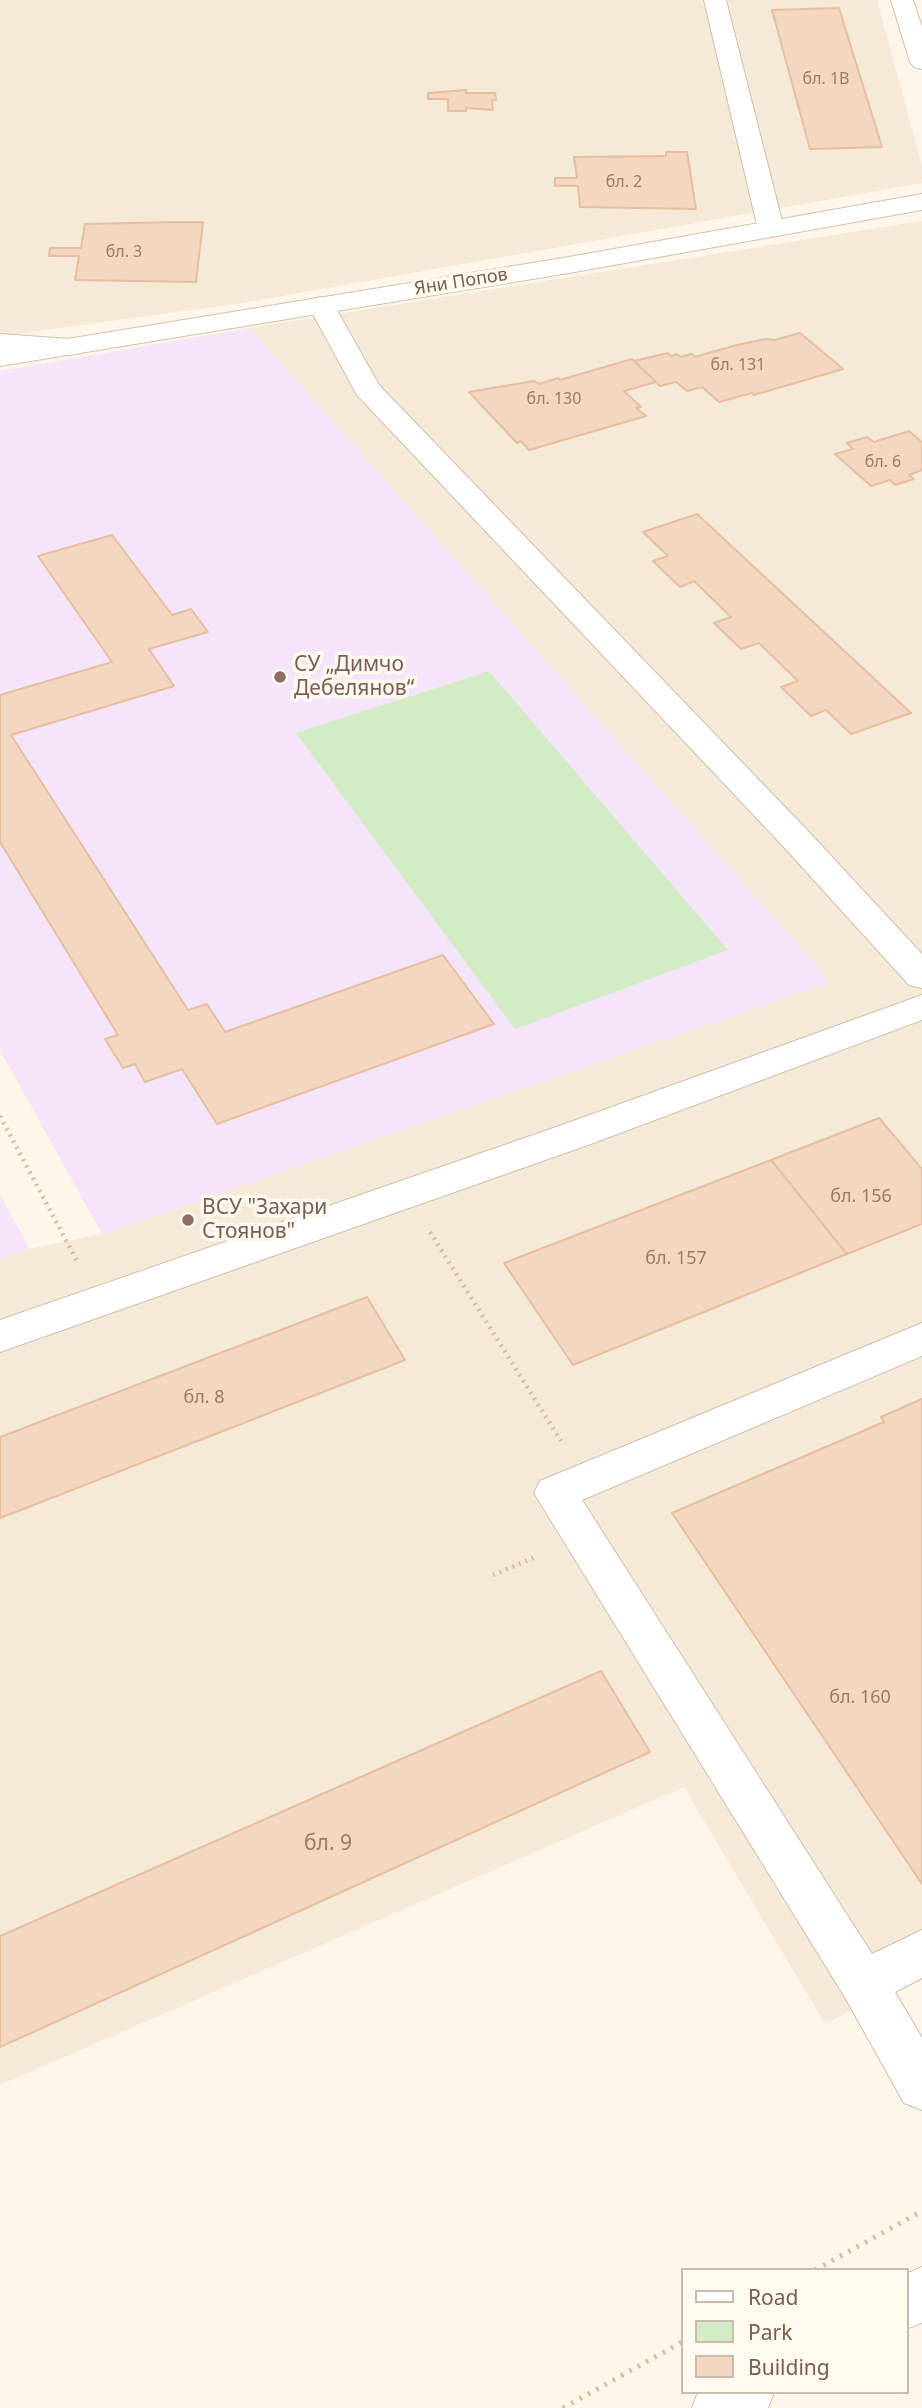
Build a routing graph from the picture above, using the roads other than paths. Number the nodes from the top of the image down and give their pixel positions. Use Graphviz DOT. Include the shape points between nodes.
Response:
graph roads {
  1 [pos="715,0"];
  2 [pos="902,0"];
  3 [pos="922,62"];
  4 [pos="922,202"];
  5 [pos="771,229"];
  6 [pos="321,305"];
  7 [pos="0,342"];
  8 [pos="70,347"];
  9 [pos="0,358"];
  10 [pos="922,975"];
  11 [pos="922,1007"];
  12 [pos="0,1336"];
  13 [pos="922,1339"];
  14 [pos="922,1953"];
  15 [pos="863,1983"];
  16 [pos="922,2086"];
  17 [pos="744,2394"];
  18 [pos="719,2408"];
  1 -- 5 [label="street"];
  2 -- 3 [label="street"];
  4 -- 5 [label="street, Яни Попов"];
  5 -- 6 [label="street, Яни Попов"];
  6 -- 8 [label="street, Яни Попов"];
  6 -- 10 [label="street" via="367,389"];
  7 -- 8 [label="street"];
  8 -- 9 [label="street, Яни Попов"];
  11 -- 12 [label="street"];
  13 -- 15 [label="street" via="555,1493"];
  14 -- 15 [label="street"];
  15 -- 16 [label="street"];
  17 -- 18 [label="street"];
}
